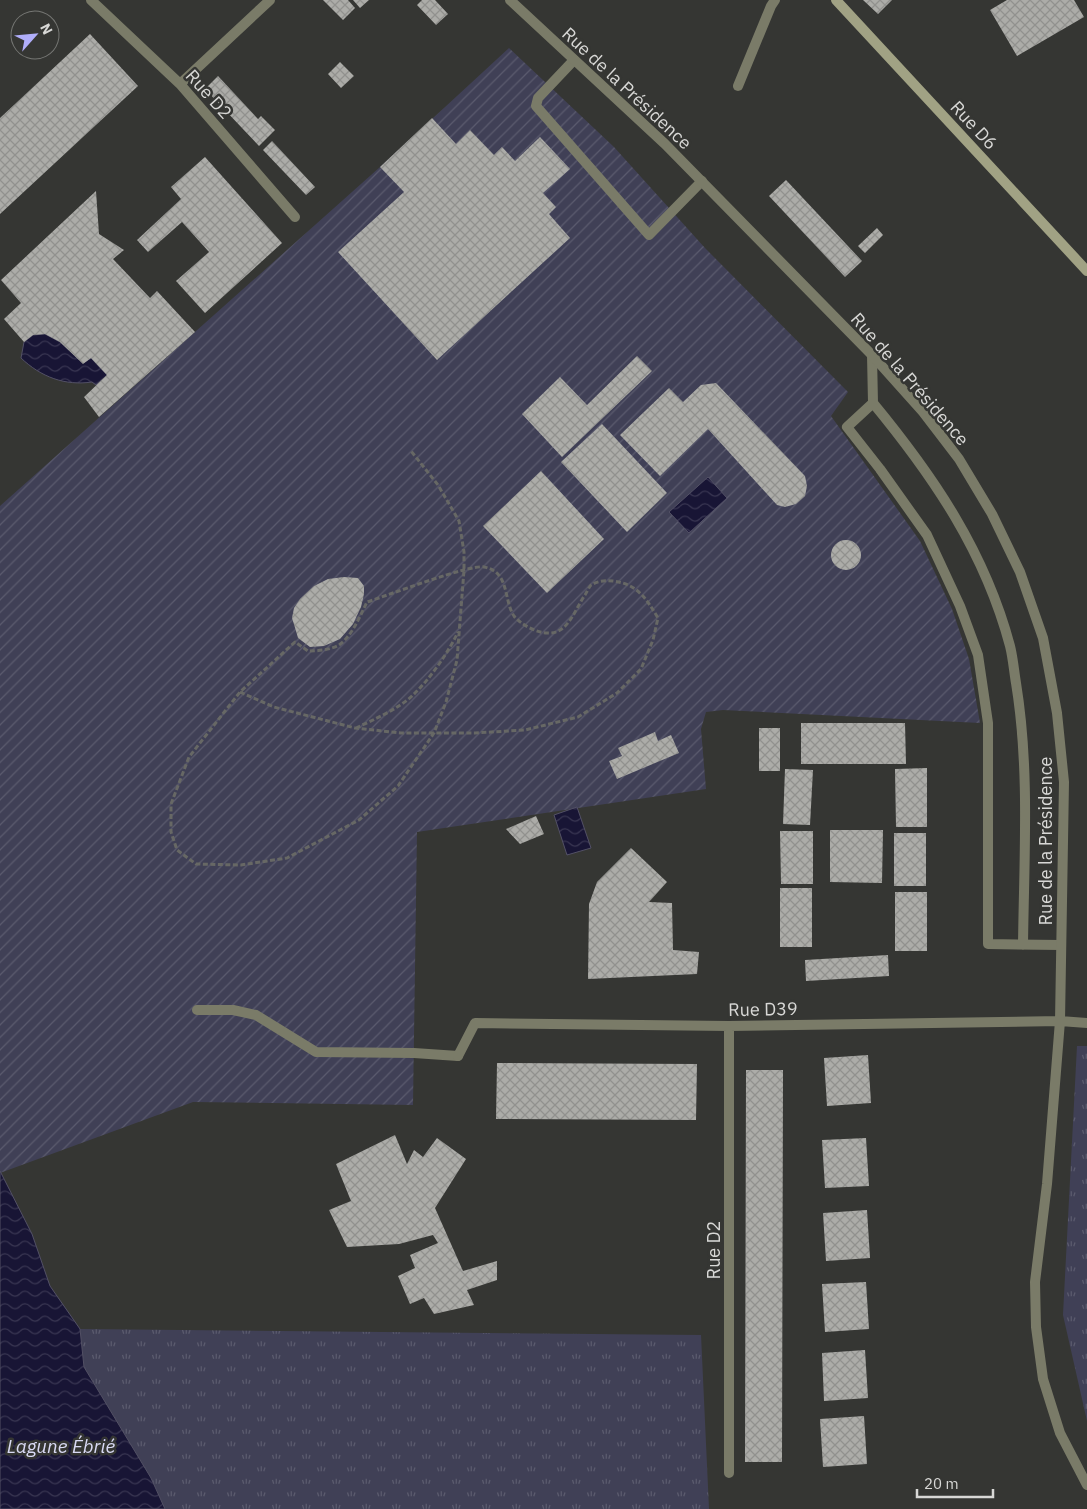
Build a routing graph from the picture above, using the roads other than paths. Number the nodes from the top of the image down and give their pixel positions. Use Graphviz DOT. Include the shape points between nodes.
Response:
graph roads {
  1 [pos="91,0"];
  2 [pos="270,0"];
  3 [pos="510,0"];
  4 [pos="775,0"];
  5 [pos="836,0"];
  6 [pos="574,60"];
  7 [pos="180,84"];
  8 [pos="738,86"];
  9 [pos="702,181"];
  10 [pos="295,217"];
  11 [pos="1087,271"];
  12 [pos="872,355"];
  13 [pos="873,403"];
  14 [pos="1023,945"];
  15 [pos="1061,945"];
  16 [pos="197,1010"];
  17 [pos="1060,1022"];
  18 [pos="1087,1023"];
  19 [pos="729,1026"];
  20 [pos="729,1474"];
  21 [pos="1087,1485"];
  1 -- 7 [label="street, Rue D2"];
  2 -- 7 [label="street"];
  3 -- 6 [label="street, Rue de la Présidence"];
  4 -- 8 [label="street"];
  5 -- 11 [label="street, Rue D6"];
  6 -- 9 [label="street, Rue de la Présidence"];
  6 -- 9 [label="street" via="538,98 536,106 649,235"];
  7 -- 10 [label="street, Rue D2"];
  9 -- 12 [label="street, Rue de la Présidence"];
  12 -- 13 [label="street"];
  12 -- 15 [label="street, Rue de la Présidence" via="959,458 992,514 1020,572 1043,638 1057,714 1064,782"];
  13 -- 14 [label="street" via="909,447 957,518 992,589 1010,647 1022,718"];
  13 -- 14 [label="street" via="847,427 927,535 960,606 978,655 988,723 988,944"];
  14 -- 15 [label="street"];
  15 -- 17 [label="street, Rue de la Présidence"];
  16 -- 19 [label="street, Rue D39" via="233,1010 256,1015 316,1052 458,1056 475,1024"];
  17 -- 18 [label="street, Rue D39"];
  17 -- 19 [label="street, Rue D39"];
  17 -- 21 [label="street, Rue de la Présidence" via="1047,1184 1035,1282 1036,1327 1043,1378 1057,1424"];
  19 -- 20 [label="street, Rue D2"];
}
